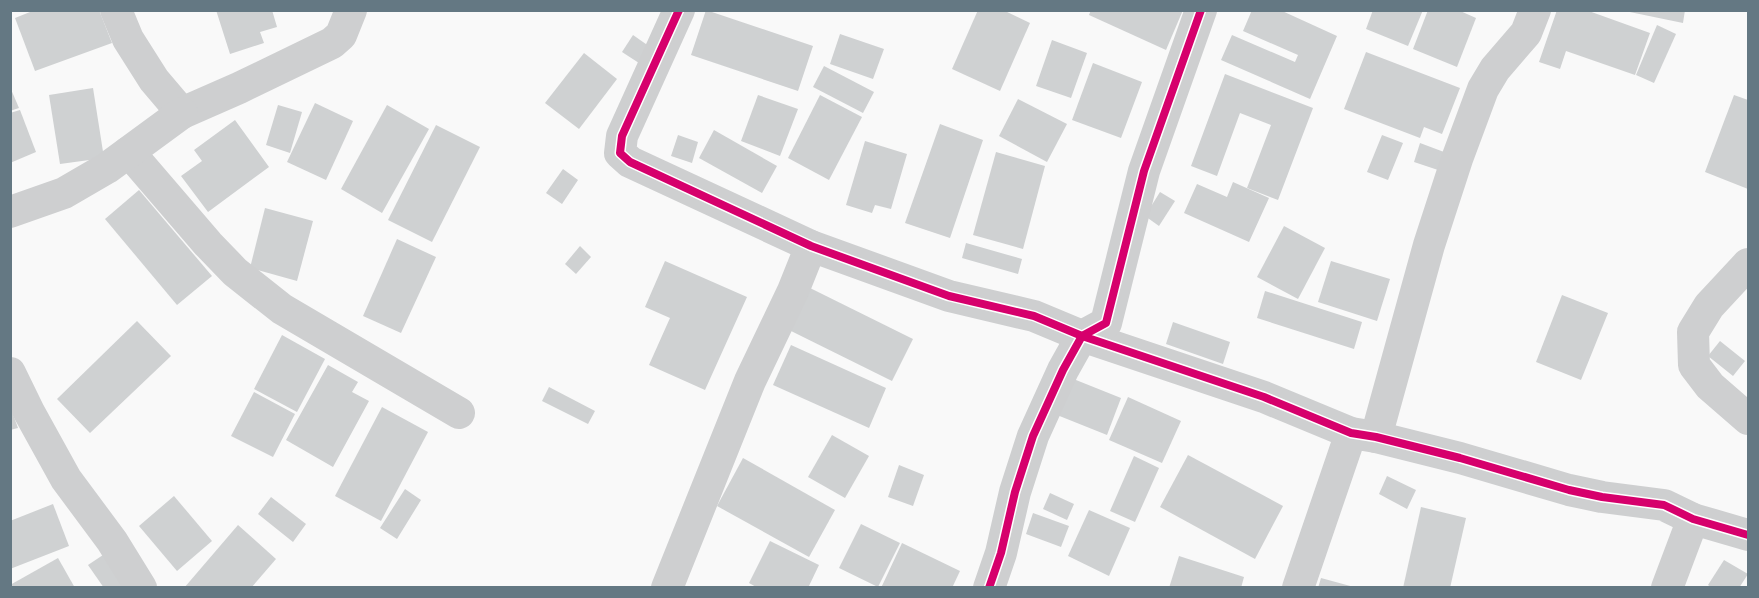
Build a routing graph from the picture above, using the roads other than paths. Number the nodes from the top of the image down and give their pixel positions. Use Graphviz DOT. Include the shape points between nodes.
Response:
graph roads {
  1 [pos="116,10"];
  2 [pos="351,10"];
  3 [pos="679,10"];
  4 [pos="1201,10"];
  5 [pos="1535,10"];
  6 [pos="182,113"];
  7 [pos="129,152"];
  8 [pos="10,212"];
  9 [pos="811,246"];
  10 [pos="1749,264"];
  11 [pos="1082,336"];
  12 [pos="10,372"];
  13 [pos="459,413"];
  14 [pos="1749,419"];
  15 [pos="1364,435"];
  16 [pos="1693,519"];
  17 [pos="1749,535"];
  18 [pos="141,588"];
  19 [pos="667,588"];
  20 [pos="989,588"];
  21 [pos="1298,588"];
  22 [pos="1667,588"];
  1 -- 6 [label="street" via="128,39 154,80"];
  2 -- 6 [label="street" via="341,35 332,43"];
  3 -- 9 [label="street" via="625,128 620,153 630,162"];
  4 -- 11 [label="street" via="1144,171 1106,323"];
  5 -- 15 [label="street" via="1526,33 1483,89"];
  6 -- 7 [label="street"];
  7 -- 8 [label="street" via="64,192"];
  7 -- 13 [label="street" via="235,272 282,309"];
  9 -- 11 [label="street" via="949,296 1034,316"];
  9 -- 19 [label="street" via="750,381"];
  10 -- 14 [label="street" via="1709,306 1693,332 1694,365 1710,386"];
  11 -- 15 [label="street"];
  11 -- 20 [label="street" via="1033,436"];
  12 -- 18 [label="street" via="66,479"];
  15 -- 16 [label="street" via="1569,490 1664,505"];
  15 -- 21 [label="street"];
  16 -- 17 [label="street"];
  16 -- 22 [label="street"];
}
